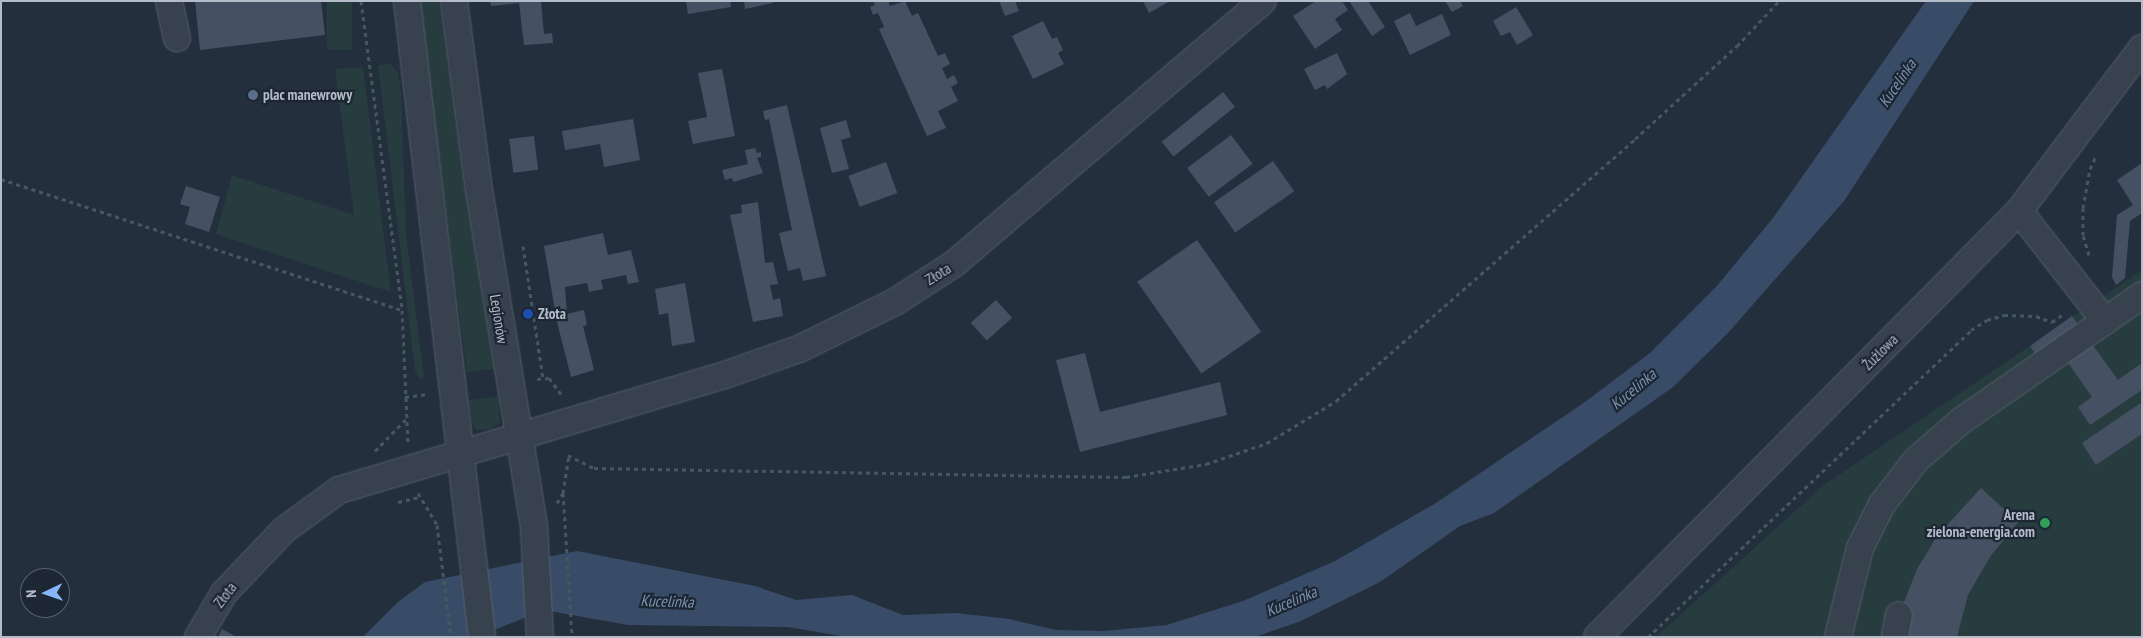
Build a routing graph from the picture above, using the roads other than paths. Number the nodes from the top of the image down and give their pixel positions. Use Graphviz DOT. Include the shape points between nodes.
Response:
graph roads {
  1 [pos="169,1"];
  2 [pos="406,1"];
  3 [pos="454,1"];
  4 [pos="1263,1"];
  5 [pos="177,38"];
  6 [pos="2142,48"];
  7 [pos="2019,211"];
  8 [pos="2142,295"];
  9 [pos="2105,322"];
  10 [pos="518,437"];
  11 [pos="461,454"];
  12 [pos="198,637"];
  13 [pos="482,637"];
  14 [pos="540,637"];
  15 [pos="1597,637"];
  16 [pos="1838,637"];
  1 -- 5 [label="street"];
  2 -- 11 [label="street"];
  3 -- 10 [label="street, Legionów"];
  4 -- 10 [label="street, Złota" via="955,263 895,302 799,349"];
  6 -- 7 [label="street, Żużlowa"];
  7 -- 9 [label="street"];
  7 -- 15 [label="street, Żużlowa"];
  8 -- 9 [label="street"];
  9 -- 16 [label="street" via="1960,421 1916,460 1882,504 1860,548"];
  10 -- 11 [label="street, Złota"];
  10 -- 14 [label="street, Legionów" via="534,528"];
  11 -- 12 [label="street, Złota" via="339,490 284,530 224,593"];
  11 -- 13 [label="street"];
}
